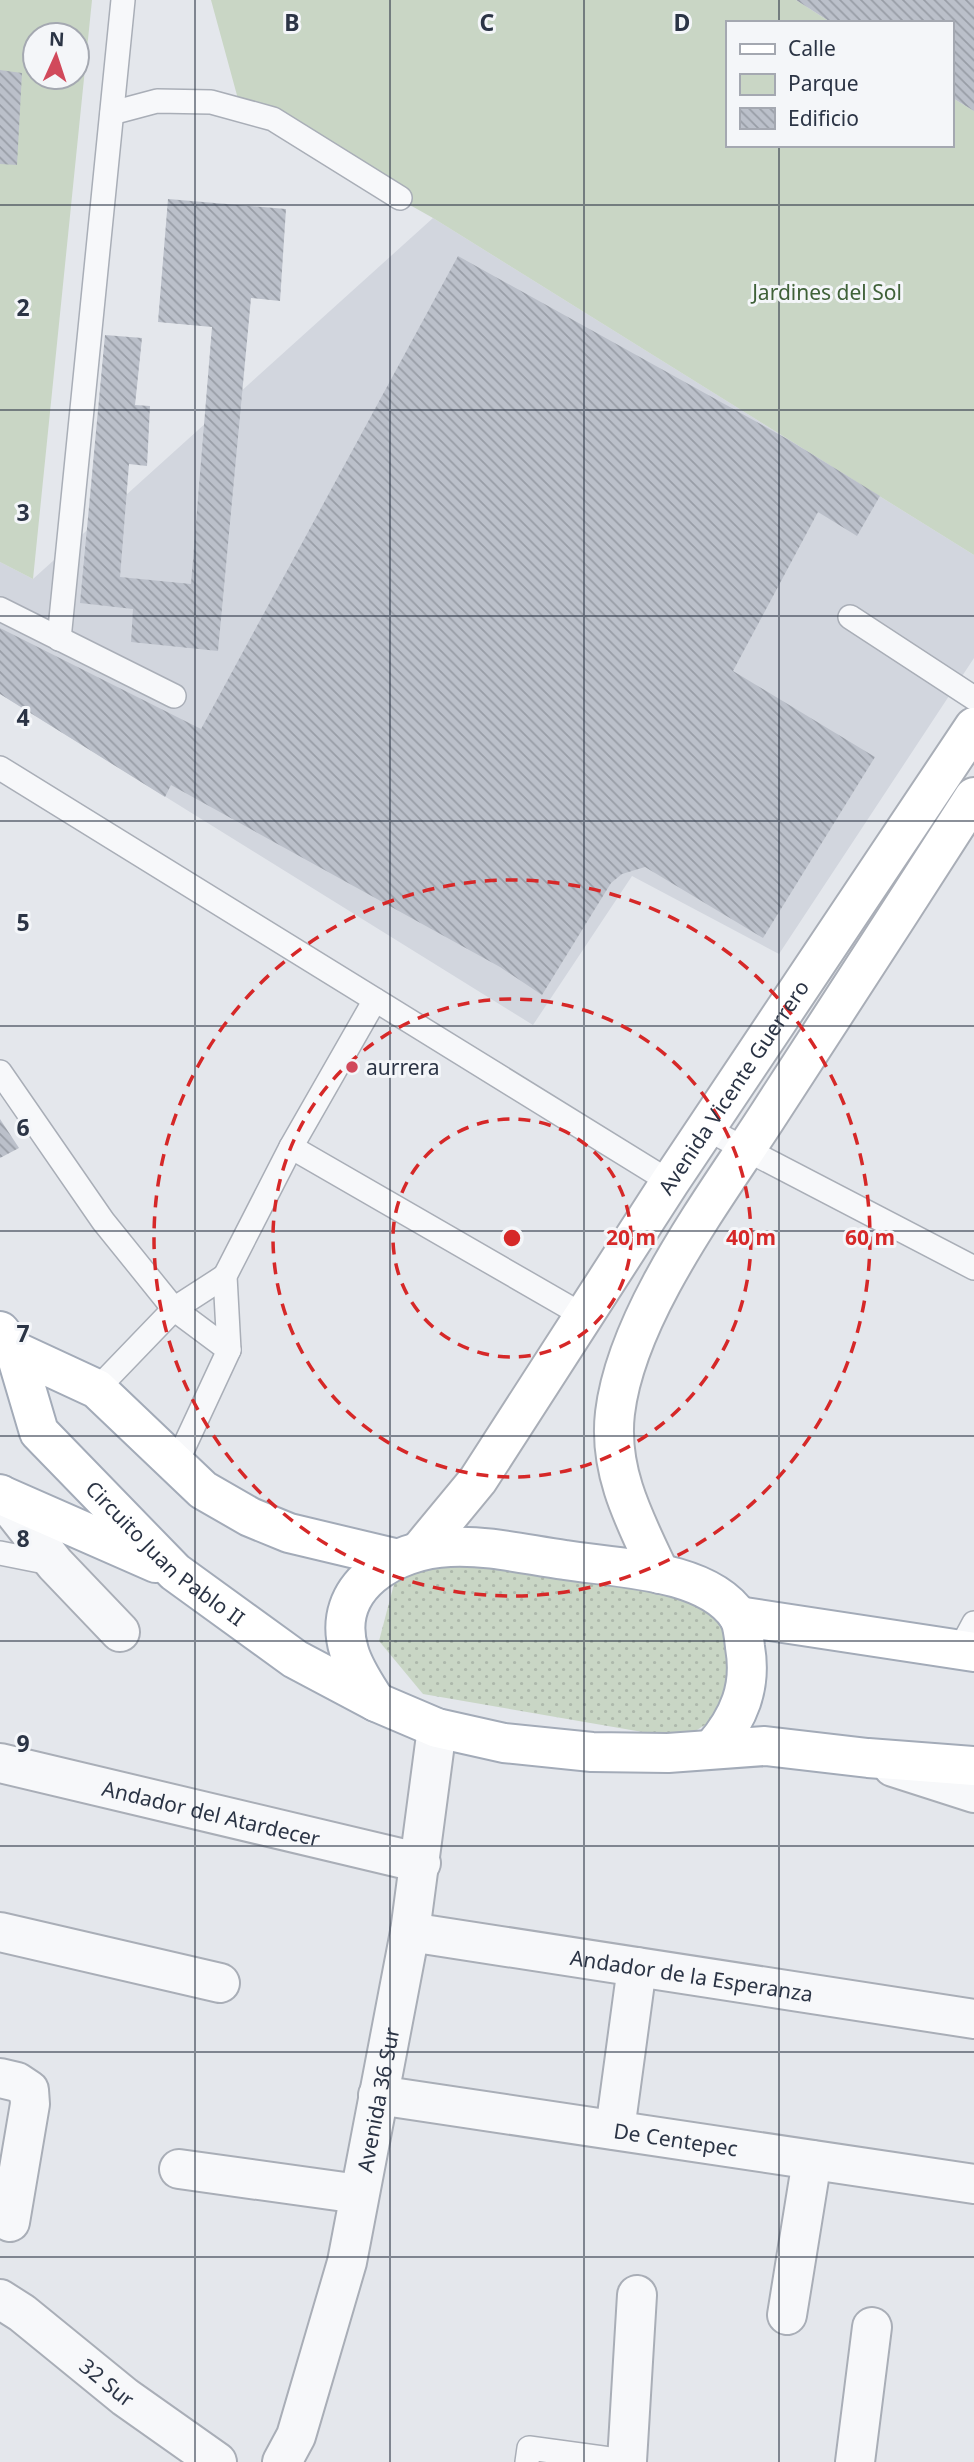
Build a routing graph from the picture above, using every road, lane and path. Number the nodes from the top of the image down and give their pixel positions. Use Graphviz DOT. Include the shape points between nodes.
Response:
graph roads {
  1 [pos="123,0"];
  2 [pos="112,113"];
  3 [pos="400,198"];
  4 [pos="0,609"];
  5 [pos="850,617"];
  6 [pos="59,639"];
  7 [pos="174,696"];
  8 [pos="974,698"];
  9 [pos="974,727"];
  10 [pos="0,768"];
  11 [pos="974,797"];
  12 [pos="374,1000"];
  13 [pos="0,1072"];
  14 [pos="707,1129"];
  15 [pos="291,1147"];
  16 [pos="747,1148"];
  17 [pos="670,1182"];
  18 [pos="974,1268"];
  19 [pos="225,1276"];
  20 [pos="174,1309"];
  21 [pos="584,1316"];
  22 [pos="7,1341"];
  23 [pos="229,1350"];
  24 [pos="97,1389"];
  25 [pos="175,1466"];
  26 [pos="1,1494"];
  27 [pos="0,1553"];
  28 [pos="408,1554"];
  29 [pos="55,1564"];
  30 [pos="174,1572"];
  31 [pos="660,1574"];
  32 [pos="738,1616"];
  33 [pos="120,1632"];
  34 [pos="969,1641"];
  35 [pos="376,1702"];
  36 [pos="437,1728"];
  37 [pos="713,1748"];
  38 [pos="868,1758"];
  39 [pos="0,1763"];
  40 [pos="974,1766"];
  41 [pos="974,1793"];
  42 [pos="421,1863"];
  43 [pos="410,1931"];
  44 [pos="0,1932"];
  45 [pos="638,1967"];
  46 [pos="220,1983"];
  47 [pos="974,2020"];
  48 [pos="0,2078"];
  49 [pos="378,2095"];
  50 [pos="615,2130"];
  51 [pos="812,2160"];
  52 [pos="179,2169"];
  53 [pos="974,2185"];
  54 [pos="359,2194"];
  55 [pos="10,2222"];
  56 [pos="637,2295"];
  57 [pos="0,2300"];
  58 [pos="788,2315"];
  59 [pos="872,2327"];
  60 [pos="528,2455"];
  61 [pos="217,2462"];
  62 [pos="282,2462"];
  63 [pos="630,2462"];
  64 [pos="855,2462"];
  1 -- 2 [label="lane"];
  2 -- 3 [label="lane" via="156,101 211,102 273,119"];
  2 -- 6 [label="lane"];
  4 -- 6 [label="lane"];
  5 -- 8 [label="lane"];
  6 -- 7 [label="lane"];
  9 -- 14 [label="main road, Avenida Vicente Guerrero"];
  10 -- 12 [label="lane"];
  11 -- 16 [label="main road, Avenida Vicente Guerrero"];
  12 -- 15 [label="lane"];
  12 -- 17 [label="lane"];
  13 -- 20 [label="lane" via="103,1221"];
  14 -- 16 [label="lane"];
  14 -- 17 [label="main road, Avenida Vicente Guerrero"];
  15 -- 19 [label="lane"];
  15 -- 21 [label="lane"];
  16 -- 18 [label="lane"];
  16 -- 31 [label="main road, Avenida Vicente Guerrero" via="646,1315 622,1372 615,1416 616,1458 624,1496"];
  17 -- 21 [label="main road, Avenida Vicente Guerrero"];
  19 -- 20 [label="lane"];
  19 -- 23 [label="lane"];
  20 -- 23 [label="lane"];
  20 -- 24 [label="lane"];
  21 -- 28 [label="main road, Avenida Vicente Guerrero" via="478,1480"];
  22 -- 24 [label="main road, Circuito Juan Pablo II"];
  22 -- 30 [label="main road, Circuito Juan Pablo II" via="39,1432"];
  23 -- 25 [label="lane"];
  24 -- 25 [label="main road, Circuito Juan Pablo II"];
  25 -- 28 [label="main road, Circuito Juan Pablo II" via="203,1490 289,1533"];
  26 -- 29 [label="street"];
  26 -- 30 [label="main road"];
  27 -- 29 [label="lane"];
  28 -- 31 [label="main road, Circuito Juan Pablo II" via="481,1548"];
  28 -- 35 [label="main road, Avenida Vicente Guerrero" via="362,1583 351,1601 346,1623 348,1650"];
  29 -- 33 [label="street"];
  30 -- 35 [label="main road, Circuito Juan Pablo II" via="295,1659"];
  31 -- 32 [label="main road, Circuito Juan Pablo II" via="690,1581"];
  32 -- 34 [label="main road"];
  32 -- 37 [label="main road" via="747,1657 747,1684 729,1730"];
  35 -- 36 [label="main road, Circuito Juan Pablo II"];
  36 -- 37 [label="main road, Circuito Juan Pablo II" via="504,1743 592,1752 668,1753"];
  36 -- 42 [label="street, Avenida 36 Sur"];
  37 -- 38 [label="main road, Circuito Juan Pablo II" via="765,1745"];
  38 -- 40 [label="main road, Circuito Juan Pablo II"];
  38 -- 41 [label="street"];
  39 -- 42 [label="street, Andador del Atardecer"];
  42 -- 43 [label="street, Avenida 36 Sur"];
  43 -- 45 [label="street, Andador de la Esperanza"];
  43 -- 49 [label="street, Avenida 36 Sur"];
  44 -- 46 [label="street"];
  45 -- 47 [label="street, Andador de la Esperanza"];
  45 -- 50 [label="street"];
  48 -- 55 [label="street" via="29,2090 30,2104"];
  49 -- 50 [label="street, De Centepec"];
  49 -- 54 [label="street, Avenida 36 Sur"];
  50 -- 51 [label="street, De Centepec"];
  51 -- 53 [label="street, De Centepec"];
  51 -- 58 [label="street"];
  52 -- 54 [label="street"];
  54 -- 62 [label="street, Avenida 36 Sur" via="348,2262 296,2436"];
  56 -- 63 [label="street"];
  57 -- 61 [label="street, 32 Sur"];
  59 -- 64 [label="street"];
  60 -- 63 [label="lane"];
}
